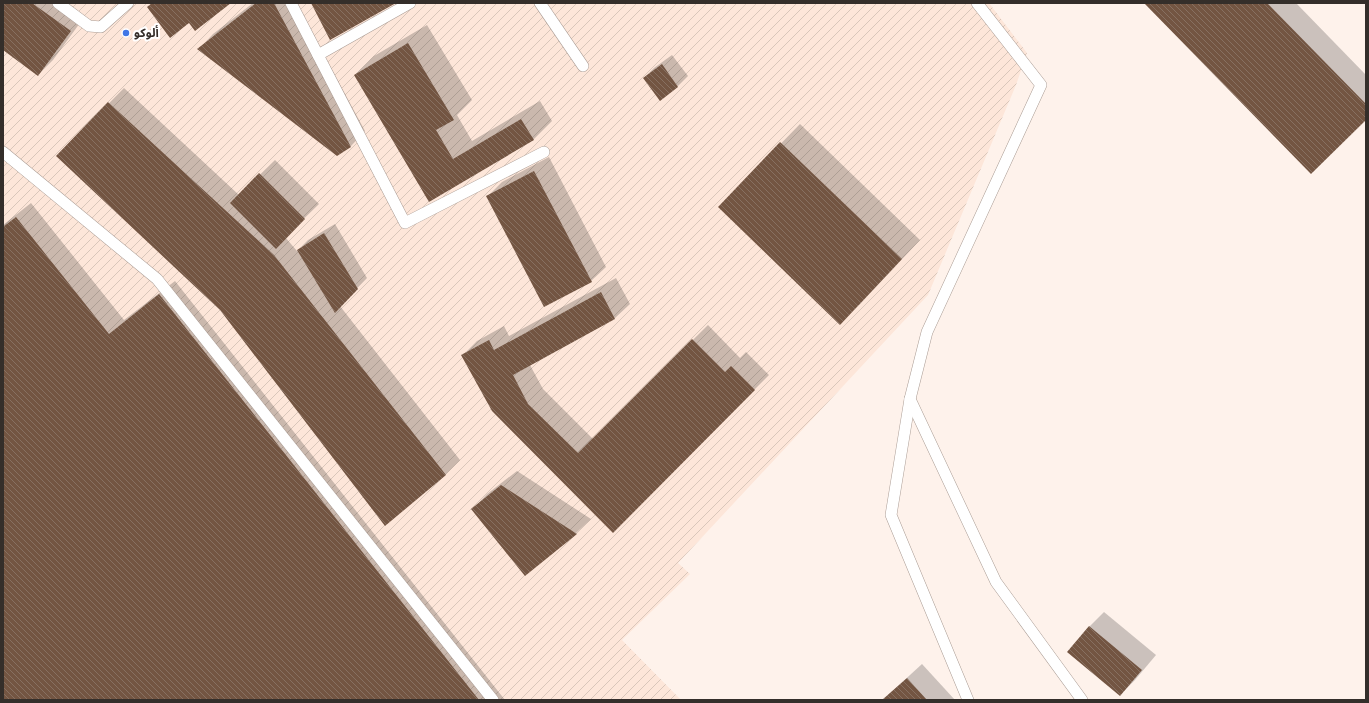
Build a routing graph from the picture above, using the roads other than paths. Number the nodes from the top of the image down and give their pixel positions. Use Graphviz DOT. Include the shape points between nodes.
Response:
graph roads {
  1 [pos="58,3"];
  2 [pos="128,3"];
  3 [pos="291,3"];
  4 [pos="410,3"];
  5 [pos="540,3"];
  6 [pos="978,3"];
  7 [pos="318,55"];
  8 [pos="583,66"];
  9 [pos="3,152"];
  10 [pos="544,152"];
  11 [pos="910,400"];
  12 [pos="493,700"];
  13 [pos="968,700"];
  14 [pos="1082,700"];
  1 -- 2 [label="lane" via="90,26 101,27"];
  3 -- 7 [label="lane"];
  4 -- 7 [label="lane"];
  5 -- 8 [label="lane"];
  6 -- 11 [label="lane" via="1041,85 927,332"];
  7 -- 10 [label="lane" via="405,223"];
  9 -- 12 [label="lane" via="157,280"];
  11 -- 13 [label="lane" via="891,515"];
  11 -- 14 [label="lane" via="996,582"];
}
